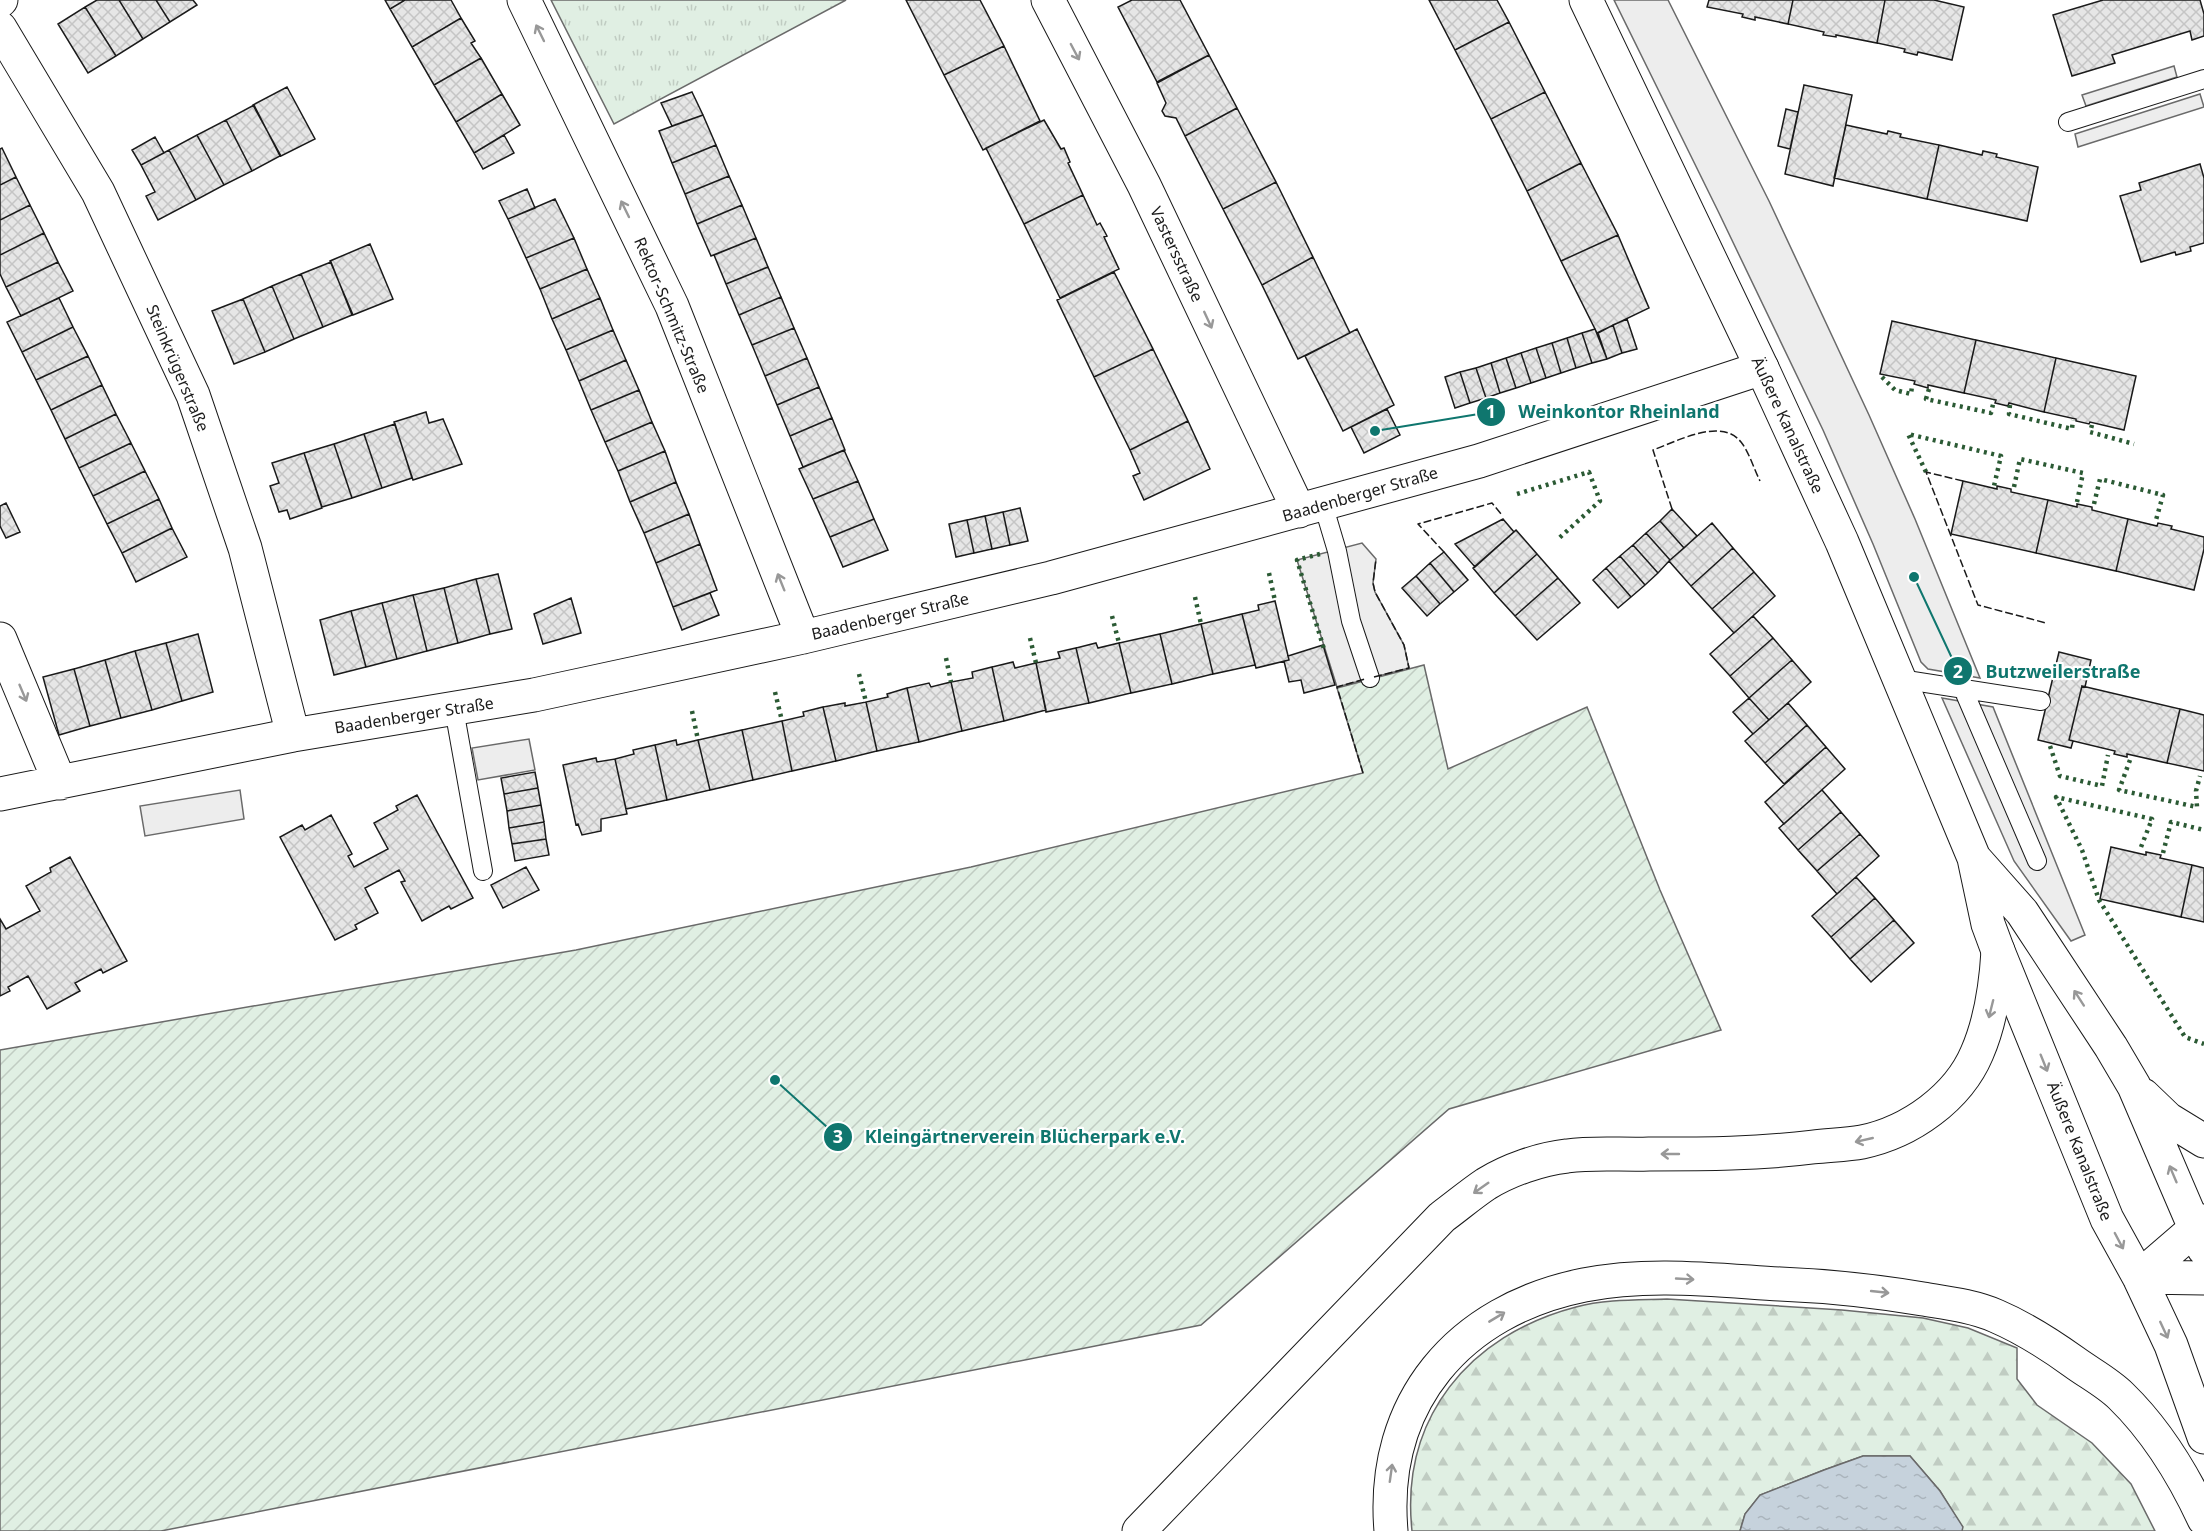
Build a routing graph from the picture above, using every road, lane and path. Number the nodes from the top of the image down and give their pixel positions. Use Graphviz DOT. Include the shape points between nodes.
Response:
graph roads {
  1 [pos="524,0"];
  2 [pos="1047,0"];
  3 [pos="1586,0"];
  4 [pos="0,28"];
  5 [pos="2204,79"];
  6 [pos="2068,122"];
  7 [pos="1762,368"];
  8 [pos="1311,508"];
  9 [pos="803,637"];
  10 [pos="0,639"];
  11 [pos="1370,678"];
  12 [pos="1900,679"];
  13 [pos="1963,689"];
  14 [pos="2041,701"];
  15 [pos="454,709"];
  16 [pos="292,735"];
  17 [pos="60,783"];
  18 [pos="0,794"];
  19 [pos="1974,858"];
  20 [pos="2037,861"];
  21 [pos="483,871"];
  22 [pos="1998,951"];
  23 [pos="2134,1086"];
  24 [pos="2204,1141"];
  25 [pos="2201,1233"];
  26 [pos="2139,1277"];
  27 [pos="2204,1278"];
  28 [pos="2204,1437"];
  29 [pos="2204,1519"];
  30 [pos="1139,1531"];
  31 [pos="1391,1531"];
  9 -- 1 [label="main road, Rektor-Schmitz-Straße, one-way" via="672,306"];
  2 -- 8 [label="main road, Vastersstraße, one-way"];
  3 -- 7 [label="main road, Äußere Kanalstraße"];
  4 -- 16 [label="main road, Steinkrügerstraße" via="98,192 193,395 245,548"];
  5 -- 6 [label="lane"];
  7 -- 8 [label="main road, Baadenberger Straße" via="1479,461"];
  7 -- 12 [label="main road, Äußere Kanalstraße"];
  8 -- 9 [label="main road, Baadenberger Straße" via="1051,578"];
  8 -- 11 [label="lane" via="1337,551 1352,621"];
  9 -- 15 [label="main road, Baadenberger Straße"];
  10 -- 17 [label="main road, one-way"];
  12 -- 13 [label="lane"];
  12 -- 19 [label="main road, Äußere Kanalstraße"];
  13 -- 14 [label="lane"];
  13 -- 20 [label="lane"];
  15 -- 16 [label="main road, Baadenberger Straße"];
  15 -- 21 [label="lane"];
  16 -- 17 [label="main road, Baadenberger Straße"];
  17 -- 18 [label="main road, Baadenberger Straße"];
  19 -- 22 [label="main road, Äußere Kanalstraße"];
  23 -- 19 [label="main road, Äußere Kanalstraße, one-way" via="2022,912"];
  22 -- 26 [label="main road, Äußere Kanalstraße, one-way" via="2107,1219"];
  22 -- 30 [label="main road, one-way" via="1991,1009 1977,1053 1948,1094 1915,1122 1863,1142 1773,1152 1567,1156 1513,1171 1486,1184 1442,1217"];
  23 -- 24 [label="main road" via="2168,1119"];
  25 -- 23 [label="main road, Äußere Kanalstraße, one-way"];
  25 -- 26 [label="main road"];
  26 -- 27 [label="main road"];
  26 -- 28 [label="main road, Äußere Kanalstraße, one-way" via="2171,1345"];
  31 -- 29 [label="main road, one-way" via="1389,1492 1397,1444 1424,1384 1459,1344 1511,1308 1550,1294 1585,1285 1653,1277 1886,1293 1994,1315 2053,1347 2120,1395 2157,1436 2190,1488"];
}
